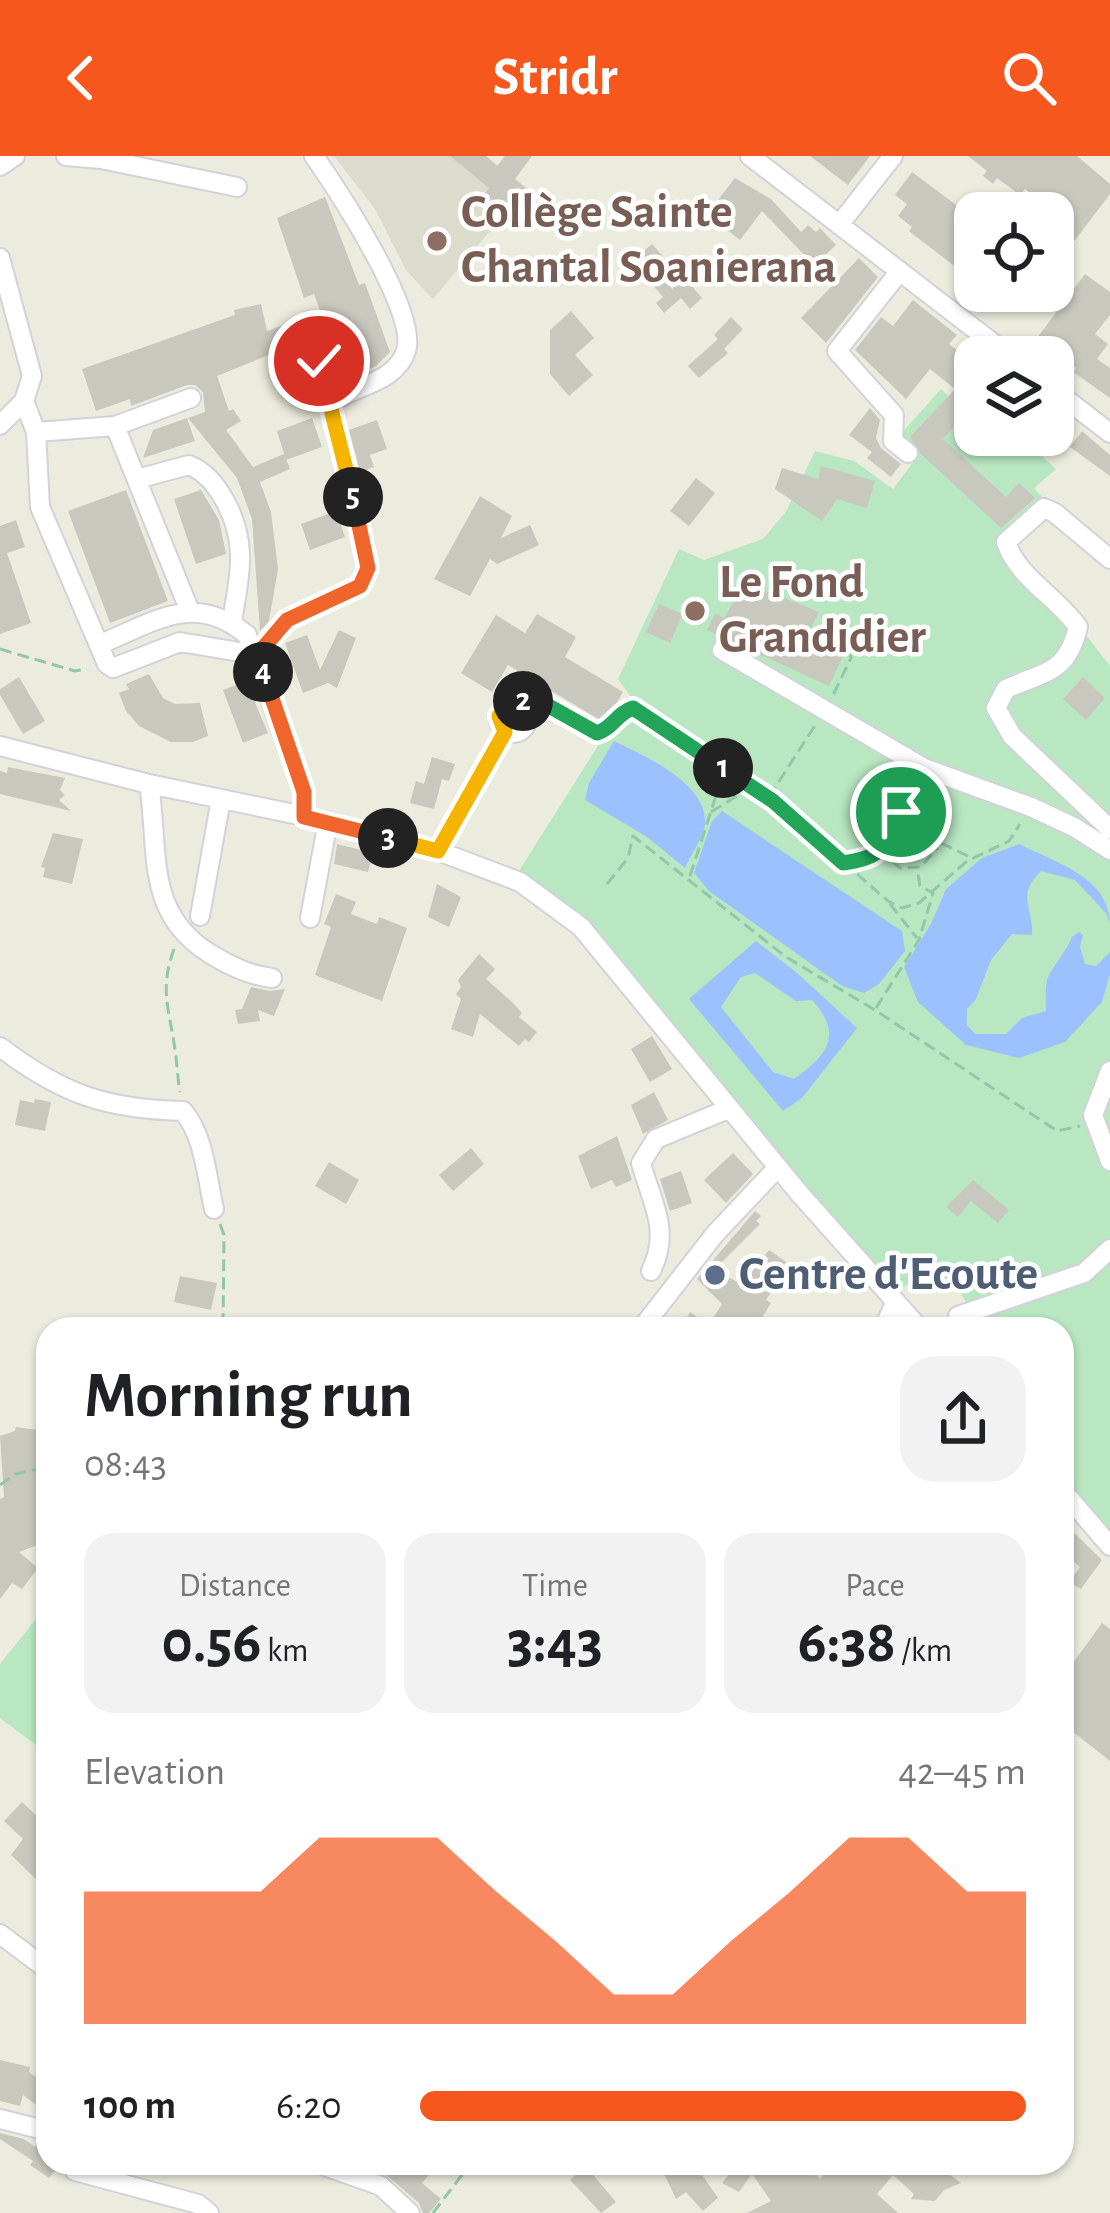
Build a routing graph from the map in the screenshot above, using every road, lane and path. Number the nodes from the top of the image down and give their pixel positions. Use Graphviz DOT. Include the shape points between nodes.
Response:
graph roads {
  1 [pos="14,156"];
  2 [pos="66,156"];
  3 [pos="314,156"];
  4 [pos="750,156"];
  5 [pos="893,156"];
  6 [pos="0,166"];
  7 [pos="237,187"];
  8 [pos="839,224"];
  9 [pos="0,258"];
  10 [pos="900,271"];
  11 [pos="985,336"];
  12 [pos="319,361"];
  13 [pos="191,398"];
  14 [pos="24,401"];
  15 [pos="330,404"];
  16 [pos="1074,405"];
  17 [pos="0,425"];
  18 [pos="115,426"];
  19 [pos="36,432"];
  20 [pos="1110,433"];
  21 [pos="908,453"];
  22 [pos="137,479"];
  23 [pos="1110,560"];
  24 [pos="189,609"];
  25 [pos="232,622"];
  26 [pos="817,635"];
  27 [pos="100,644"];
  28 [pos="0,649"];
  29 [pos="722,650"];
  30 [pos="257,655"];
  31 [pos="106,664"];
  32 [pos="519,706"];
  33 [pos="825,710"];
  34 [pos="0,746"];
  35 [pos="725,769"];
  36 [pos="149,784"];
  37 [pos="766,797"];
  38 [pos="221,799"];
  39 [pos="1024,804"];
  40 [pos="711,812"];
  41 [pos="304,817"];
  42 [pos="328,820"];
  43 [pos="1110,829"];
  44 [pos="938,842"];
  45 [pos="1110,850"];
  46 [pos="438,851"];
  47 [pos="880,851"];
  48 [pos="972,858"];
  49 [pos="843,863"];
  50 [pos="917,868"];
  51 [pos="689,879"];
  52 [pos="607,884"];
  53 [pos="933,893"];
  54 [pos="888,901"];
  55 [pos="200,916"];
  56 [pos="310,918"];
  57 [pos="178,929"];
  58 [pos="919,940"];
  59 [pos="272,978"];
  60 [pos="875,1010"];
  61 [pos="0,1047"];
  62 [pos="1110,1071"];
  63 [pos="728,1109"];
  64 [pos="183,1111"];
  65 [pos="1093,1115"];
  66 [pos="1110,1162"];
  67 [pos="778,1168"];
  68 [pos="214,1209"];
  69 [pos="1110,1249"];
  70 [pos="651,1270"];
  71 [pos="896,1303"];
  72 [pos="958,1316"];
  73 [pos="223,1317"];
  74 [pos="650,1317"];
  75 [pos="890,1317"];
  76 [pos="909,1317"];
  77 [pos="36,1470"];
  78 [pos="0,1485"];
  79 [pos="1074,1504"];
  80 [pos="1110,1546"];
  81 [pos="0,1934"];
  82 [pos="36,1961"];
  83 [pos="0,2119"];
  84 [pos="36,2128"];
  85 [pos="90,2175"];
  86 [pos="350,2175"];
  87 [pos="463,2175"];
  88 [pos="209,2213"];
  89 [pos="410,2213"];
  90 [pos="433,2213"];
  1 -- 6 [label="street"];
  2 -- 7 [label="street"];
  3 -- 15 [label="street" via="355,213 404,319 407,344 387,376"];
  4 -- 8 [label="street"];
  5 -- 8 [label="street"];
  8 -- 10 [label="street"];
  9 -- 14 [label="street" via="32,376"];
  10 -- 11 [label="street"];
  10 -- 21 [label="street" via="837,351 894,415 893,441"];
  12 -- 15 [label="street"];
  13 -- 18 [label="street"];
  14 -- 17 [label="street"];
  14 -- 19 [label="street"];
  15 -- 30 [label="street" via="368,568 360,586 287,620"];
  16 -- 20 [label="street"];
  18 -- 19 [label="street"];
  18 -- 22 [label="street"];
  19 -- 27 [label="street" via="40,507"];
  22 -- 24 [label="street"];
  22 -- 25 [label="street" via="189,465 212,477 241,550"];
  23 -- 43 [label="street" via="1044,508 1006,542 1013,562 1078,627 1072,651 1054,671 1006,689 996,708 1012,736"];
  24 -- 25 [label="street"];
  24 -- 27 [label="street"];
  25 -- 30 [label="street"];
  26 -- 33 [label="path" via="851,658"];
  27 -- 31 [label="street"];
  28 -- 31 [label="path" via="75,671"];
  29 -- 33 [label="street"];
  30 -- 31 [label="street" via="180,642"];
  30 -- 41 [label="street" via="304,792"];
  32 -- 35 [label="path" via="530,697 597,733 633,708"];
  32 -- 46 [label="street" via="499,716 505,732"];
  33 -- 37 [label="path"];
  33 -- 39 [label="street" via="924,768"];
  34 -- 36 [label="street"];
  35 -- 37 [label="path"];
  35 -- 40 [label="path"];
  36 -- 38 [label="street"];
  36 -- 57 [label="street" via="160,888"];
  37 -- 40 [label="path" via="742,794"];
  37 -- 49 [label="path"];
  38 -- 41 [label="street"];
  38 -- 55 [label="street"];
  39 -- 45 [label="street"];
  39 -- 48 [label="path" via="1009,841"];
  40 -- 51 [label="path"];
  41 -- 42 [label="street"];
  42 -- 46 [label="street"];
  42 -- 56 [label="street"];
  44 -- 47 [label="path" via="934,824 911,810 895,816"];
  44 -- 48 [label="path"];
  44 -- 50 [label="path"];
  46 -- 63 [label="street" via="520,882 581,927"];
  47 -- 49 [label="path"];
  47 -- 50 [label="path" via="891,864"];
  48 -- 53 [label="path"];
  49 -- 54 [label="path"];
  50 -- 53 [label="path" via="920,886"];
  51 -- 52 [label="path" via="633,836 628,858"];
  51 -- 60 [label="path" via="786,957"];
  53 -- 54 [label="path" via="902,908"];
  53 -- 58 [label="path"];
  54 -- 58 [label="path"];
  57 -- 59 [label="street" via="247,974"];
  57 -- 64 [label="path" via="164,1002"];
  58 -- 60 [label="path"];
  60 -- 65 [label="path" via="1057,1131"];
  61 -- 64 [label="street" via="75,1095"];
  62 -- 65 [label="street"];
  63 -- 67 [label="street"];
  63 -- 70 [label="street" via="656,1139 641,1163 663,1228"];
  64 -- 68 [label="street"];
  65 -- 66 [label="street"];
  67 -- 71 [label="street"];
  67 -- 74 [label="street"];
  68 -- 73 [label="path" via="224,1235"];
  69 -- 72 [label="street" via="1084,1273"];
  71 -- 75 [label="street"];
  71 -- 76 [label="street"];
  77 -- 78 [label="path"];
  79 -- 80 [label="street"];
  81 -- 82 [label="street"];
  83 -- 84 [label="street"];
  85 -- 88 [label="street"];
  86 -- 89 [label="street" via="381,2186"];
  87 -- 90 [label="path"];
}
